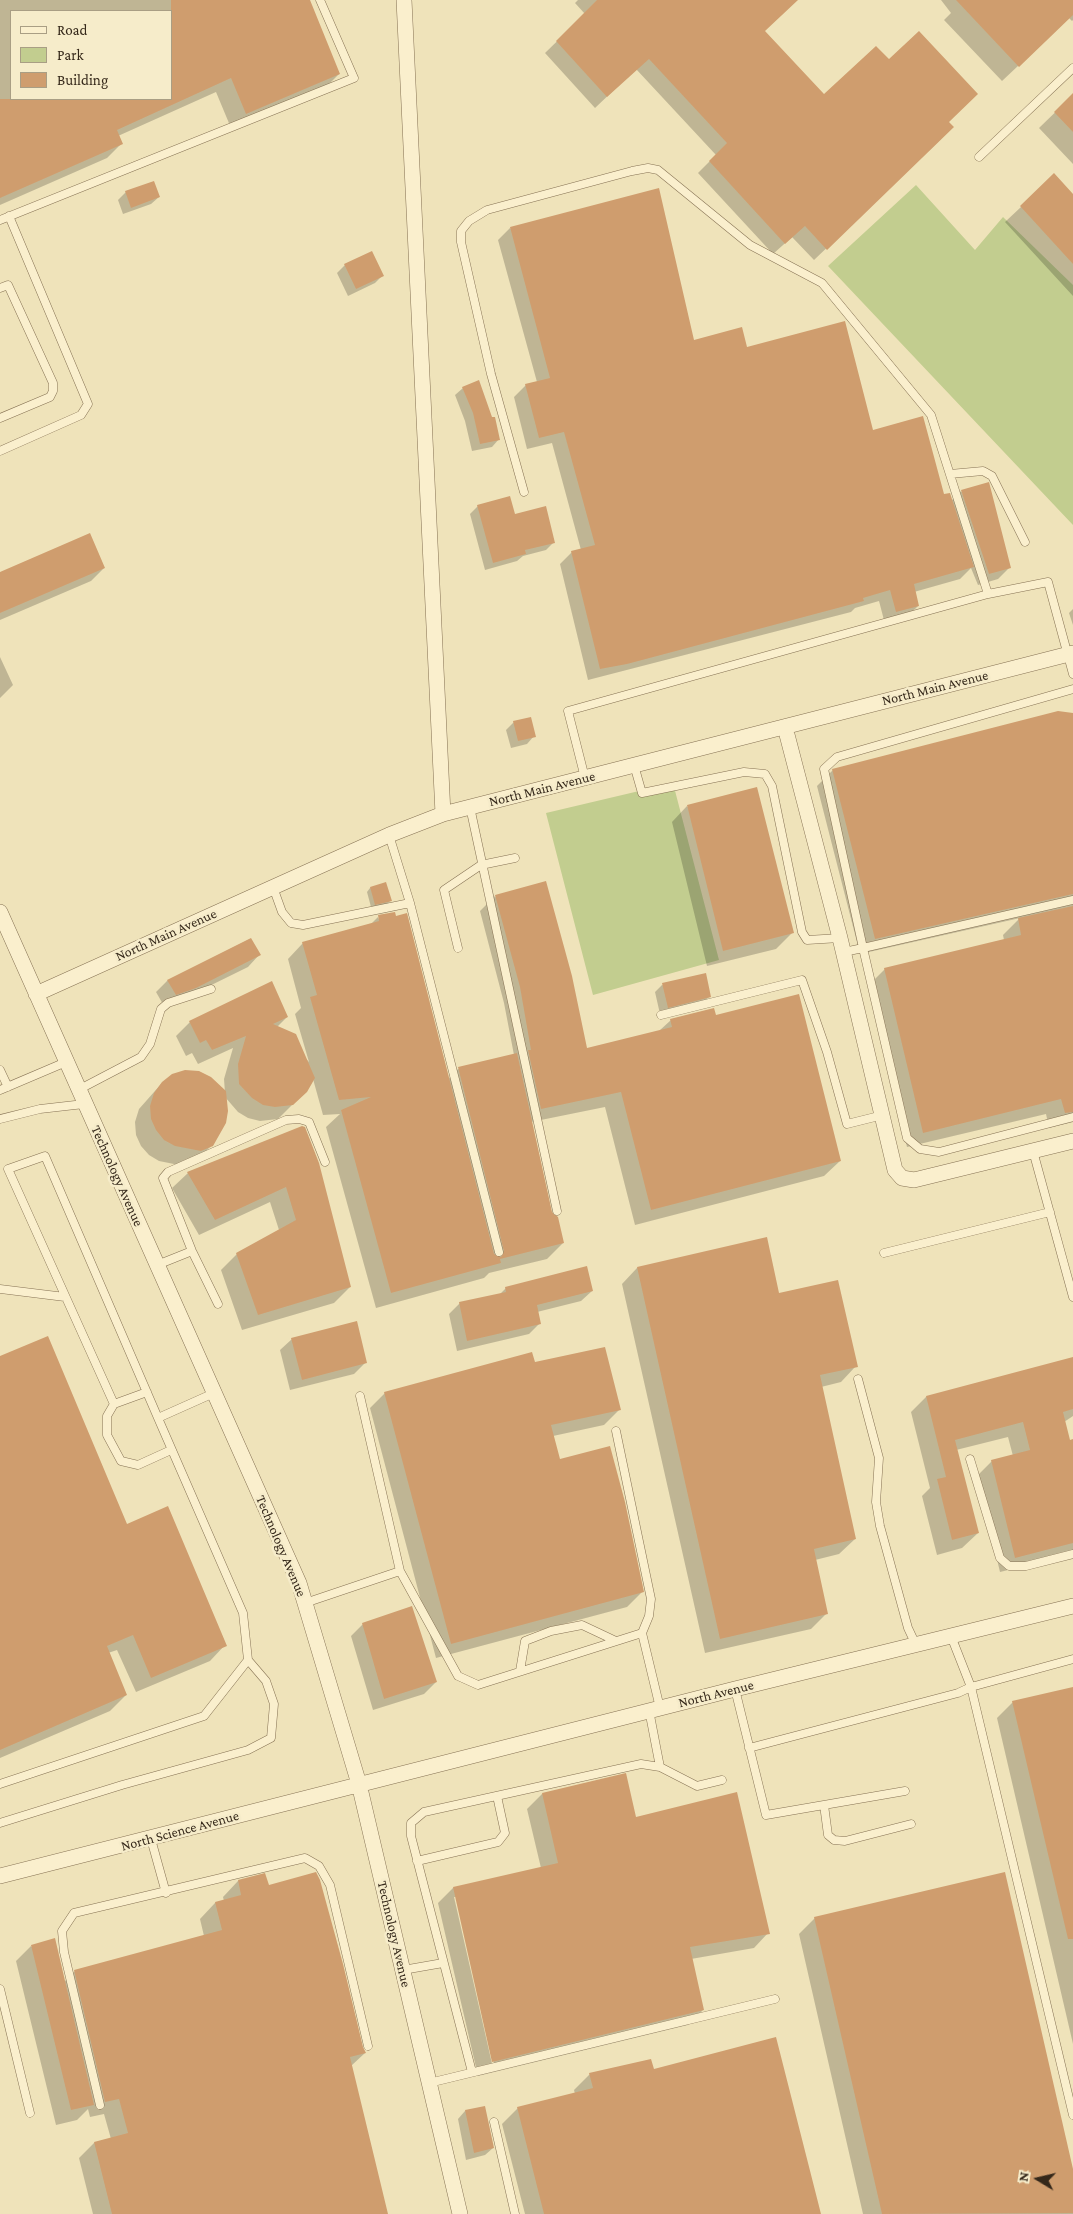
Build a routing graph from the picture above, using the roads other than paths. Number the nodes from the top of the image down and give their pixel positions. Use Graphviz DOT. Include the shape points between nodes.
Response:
graph roads {
  1 [pos="320,0"];
  2 [pos="404,0"];
  3 [pos="1073,68"];
  4 [pos="979,157"];
  5 [pos="10,216"];
  6 [pos="0,220"];
  7 [pos="0,288"];
  8 [pos="0,418"];
  9 [pos="0,451"];
  10 [pos="950,474"];
  11 [pos="524,492"];
  12 [pos="1025,542"];
  13 [pos="988,594"];
  14 [pos="1071,653"];
  15 [pos="1073,674"];
  16 [pos="1073,689"];
  17 [pos="785,727"];
  18 [pos="634,765"];
  19 [pos="585,778"];
  20 [pos="470,807"];
  21 [pos="443,814"];
  22 [pos="389,836"];
  23 [pos="516,858"];
  24 [pos="481,865"];
  25 [pos="273,887"];
  26 [pos="1073,900"];
  27 [pos="410,903"];
  28 [pos="0,912"];
  29 [pos="842,945"];
  30 [pos="458,948"];
  31 [pos="863,948"];
  32 [pos="211,989"];
  33 [pos="36,994"];
  34 [pos="660,1015"];
  35 [pos="66,1062"];
  36 [pos="0,1070"];
  37 [pos="4,1089"];
  38 [pos="81,1097"];
  39 [pos="883,1115"];
  40 [pos="1073,1117"];
  41 [pos="0,1120"];
  42 [pos="1073,1142"];
  43 [pos="1033,1151"];
  44 [pos="325,1162"];
  45 [pos="8,1169"];
  46 [pos="0,1172"];
  47 [pos="557,1211"];
  48 [pos="1050,1212"];
  49 [pos="192,1251"];
  50 [pos="498,1252"];
  51 [pos="884,1253"];
  52 [pos="157,1265"];
  53 [pos="0,1289"];
  54 [pos="65,1297"];
  55 [pos="1073,1298"];
  56 [pos="218,1304"];
  57 [pos="858,1379"];
  58 [pos="147,1392"];
  59 [pos="214,1392"];
  60 [pos="360,1396"];
  61 [pos="114,1404"];
  62 [pos="158,1418"];
  63 [pos="616,1431"];
  64 [pos="171,1450"];
  65 [pos="970,1459"];
  66 [pos="1073,1554"];
  67 [pos="400,1571"];
  68 [pos="306,1603"];
  69 [pos="1073,1606"];
  70 [pos="642,1633"];
  71 [pos="951,1636"];
  72 [pos="616,1641"];
  73 [pos="916,1645"];
  74 [pos="1073,1659"];
  75 [pos="248,1660"];
  76 [pos="520,1671"];
  77 [pos="971,1687"];
  78 [pos="735,1689"];
  79 [pos="654,1709"];
  80 [pos="749,1748"];
  81 [pos="660,1767"];
  82 [pos="722,1780"];
  83 [pos="0,1784"];
  84 [pos="359,1784"];
  85 [pos="905,1790"];
  86 [pos="497,1796"];
  87 [pos="824,1805"];
  88 [pos="0,1823"];
  89 [pos="911,1824"];
  90 [pos="151,1839"];
  91 [pos="417,1861"];
  92 [pos="0,1876"];
  93 [pos="166,1893"];
  94 [pos="444,1963"];
  95 [pos="403,1970"];
  96 [pos="0,1989"];
  97 [pos="776,1999"];
  98 [pos="368,2046"];
  99 [pos="472,2072"];
  100 [pos="429,2083"];
  101 [pos="100,2105"];
  102 [pos="30,2113"];
  103 [pos="1073,2115"];
  104 [pos="494,2122"];
  105 [pos="460,2214"];
  106 [pos="515,2214"];
  1 -- 5 [label="lane" via="354,78"];
  2 -- 21 [label="street"];
  3 -- 4 [label="lane"];
  5 -- 6 [label="lane"];
  5 -- 9 [label="lane" via="88,404 81,415"];
  7 -- 8 [label="lane" via="8,285 53,383 53,391 50,397"];
  10 -- 11 [label="lane" via="931,415 822,282 750,245 658,170 648,168 487,210 469,221 461,231 492,374"];
  10 -- 12 [label="lane" via="983,471 992,476"];
  10 -- 13 [label="lane"];
  13 -- 14 [label="lane" via="1048,582"];
  13 -- 19 [label="lane" via="568,710"];
  14 -- 15 [label="lane"];
  14 -- 17 [label="street, North Main Avenue"];
  16 -- 31 [label="lane" via="837,757 824,769"];
  17 -- 18 [label="street, North Main Avenue"];
  17 -- 29 [label="street"];
  18 -- 19 [label="street, North Main Avenue"];
  18 -- 29 [label="lane" via="642,793 744,772 765,774 772,786 802,932 807,940"];
  19 -- 20 [label="street, North Main Avenue"];
  20 -- 21 [label="street, North Main Avenue"];
  20 -- 24 [label="lane"];
  21 -- 22 [label="street, North Main Avenue"];
  22 -- 25 [label="street, North Main Avenue"];
  22 -- 27 [label="lane"];
  23 -- 24 [label="lane"];
  24 -- 30 [label="lane" via="444,890"];
  24 -- 47 [label="lane"];
  25 -- 27 [label="lane" via="282,912 291,923 303,925"];
  25 -- 33 [label="street, North Main Avenue"];
  26 -- 31 [label="lane"];
  27 -- 50 [label="lane"];
  28 -- 33 [label="street, Technology Avenue"];
  29 -- 31 [label="lane"];
  29 -- 39 [label="street"];
  31 -- 40 [label="lane" via="907,1138 920,1149 939,1152"];
  32 -- 38 [label="lane" via="168,1003 161,1009 150,1044 141,1056"];
  33 -- 35 [label="street, Technology Avenue"];
  34 -- 39 [label="lane" via="802,980 847,1124"];
  35 -- 37 [label="lane"];
  35 -- 38 [label="street, Technology Avenue"];
  36 -- 37 [label="lane"];
  38 -- 41 [label="lane"];
  38 -- 52 [label="street, Technology Avenue"];
  39 -- 43 [label="street" via="895,1170 902,1178 914,1180"];
  42 -- 43 [label="street"];
  43 -- 48 [label="lane"];
  44 -- 49 [label="lane" via="309,1122 299,1119 286,1120 168,1172 162,1178 164,1186"];
  45 -- 46 [label="lane"];
  45 -- 54 [label="lane"];
  45 -- 58 [label="lane" via="45,1156"];
  48 -- 51 [label="lane"];
  48 -- 55 [label="lane"];
  49 -- 52 [label="lane"];
  49 -- 56 [label="lane"];
  52 -- 59 [label="street, Technology Avenue"];
  53 -- 54 [label="lane"];
  54 -- 61 [label="lane"];
  57 -- 73 [label="lane" via="879,1458 876,1502 880,1526 908,1628"];
  58 -- 61 [label="lane"];
  58 -- 62 [label="lane"];
  59 -- 62 [label="lane"];
  59 -- 68 [label="street, Technology Avenue"];
  60 -- 67 [label="lane"];
  61 -- 64 [label="lane" via="107,1416 107,1435 121,1461 138,1465"];
  62 -- 64 [label="lane"];
  63 -- 70 [label="lane" via="651,1600"];
  64 -- 75 [label="lane" via="243,1613"];
  65 -- 66 [label="lane" via="1000,1558 1009,1566 1026,1566"];
  67 -- 68 [label="lane"];
  67 -- 76 [label="lane" via="458,1676 478,1684"];
  68 -- 84 [label="street, Technology Avenue"];
  69 -- 71 [label="street, North Avenue"];
  70 -- 72 [label="lane"];
  70 -- 79 [label="lane"];
  71 -- 73 [label="street, North Avenue"];
  71 -- 77 [label="lane"];
  72 -- 76 [label="lane"];
  72 -- 76 [label="lane" via="582,1625 551,1631 525,1641"];
  73 -- 78 [label="street, North Avenue"];
  74 -- 77 [label="lane"];
  75 -- 83 [label="lane" via="204,1716"];
  75 -- 88 [label="lane" via="266,1681 274,1704 271,1738 248,1750"];
  77 -- 80 [label="lane"];
  77 -- 103 [label="lane"];
  78 -- 79 [label="street, North Avenue"];
  78 -- 80 [label="lane"];
  79 -- 81 [label="lane"];
  79 -- 84 [label="street, North Avenue"];
  80 -- 87 [label="lane" via="766,1815"];
  81 -- 82 [label="lane" via="697,1786"];
  81 -- 86 [label="lane" via="641,1764"];
  84 -- 90 [label="street, North Science Avenue"];
  84 -- 95 [label="street, Technology Avenue"];
  85 -- 87 [label="lane"];
  86 -- 91 [label="lane" via="424,1812 411,1823"];
  86 -- 91 [label="lane" via="505,1833 498,1842"];
  87 -- 89 [label="lane" via="828,1835 834,1840 845,1841"];
  90 -- 92 [label="street, North Science Avenue"];
  90 -- 93 [label="lane"];
  91 -- 94 [label="lane"];
  93 -- 98 [label="lane" via="305,1858 319,1866 330,1885"];
  93 -- 101 [label="lane" via="74,1913 62,1931 64,1952"];
  94 -- 95 [label="lane"];
  94 -- 99 [label="lane"];
  95 -- 100 [label="street, Technology Avenue"];
  96 -- 102 [label="lane"];
  97 -- 99 [label="lane"];
  99 -- 100 [label="lane"];
  100 -- 105 [label="street, Technology Avenue"];
  104 -- 106 [label="lane"];
}
